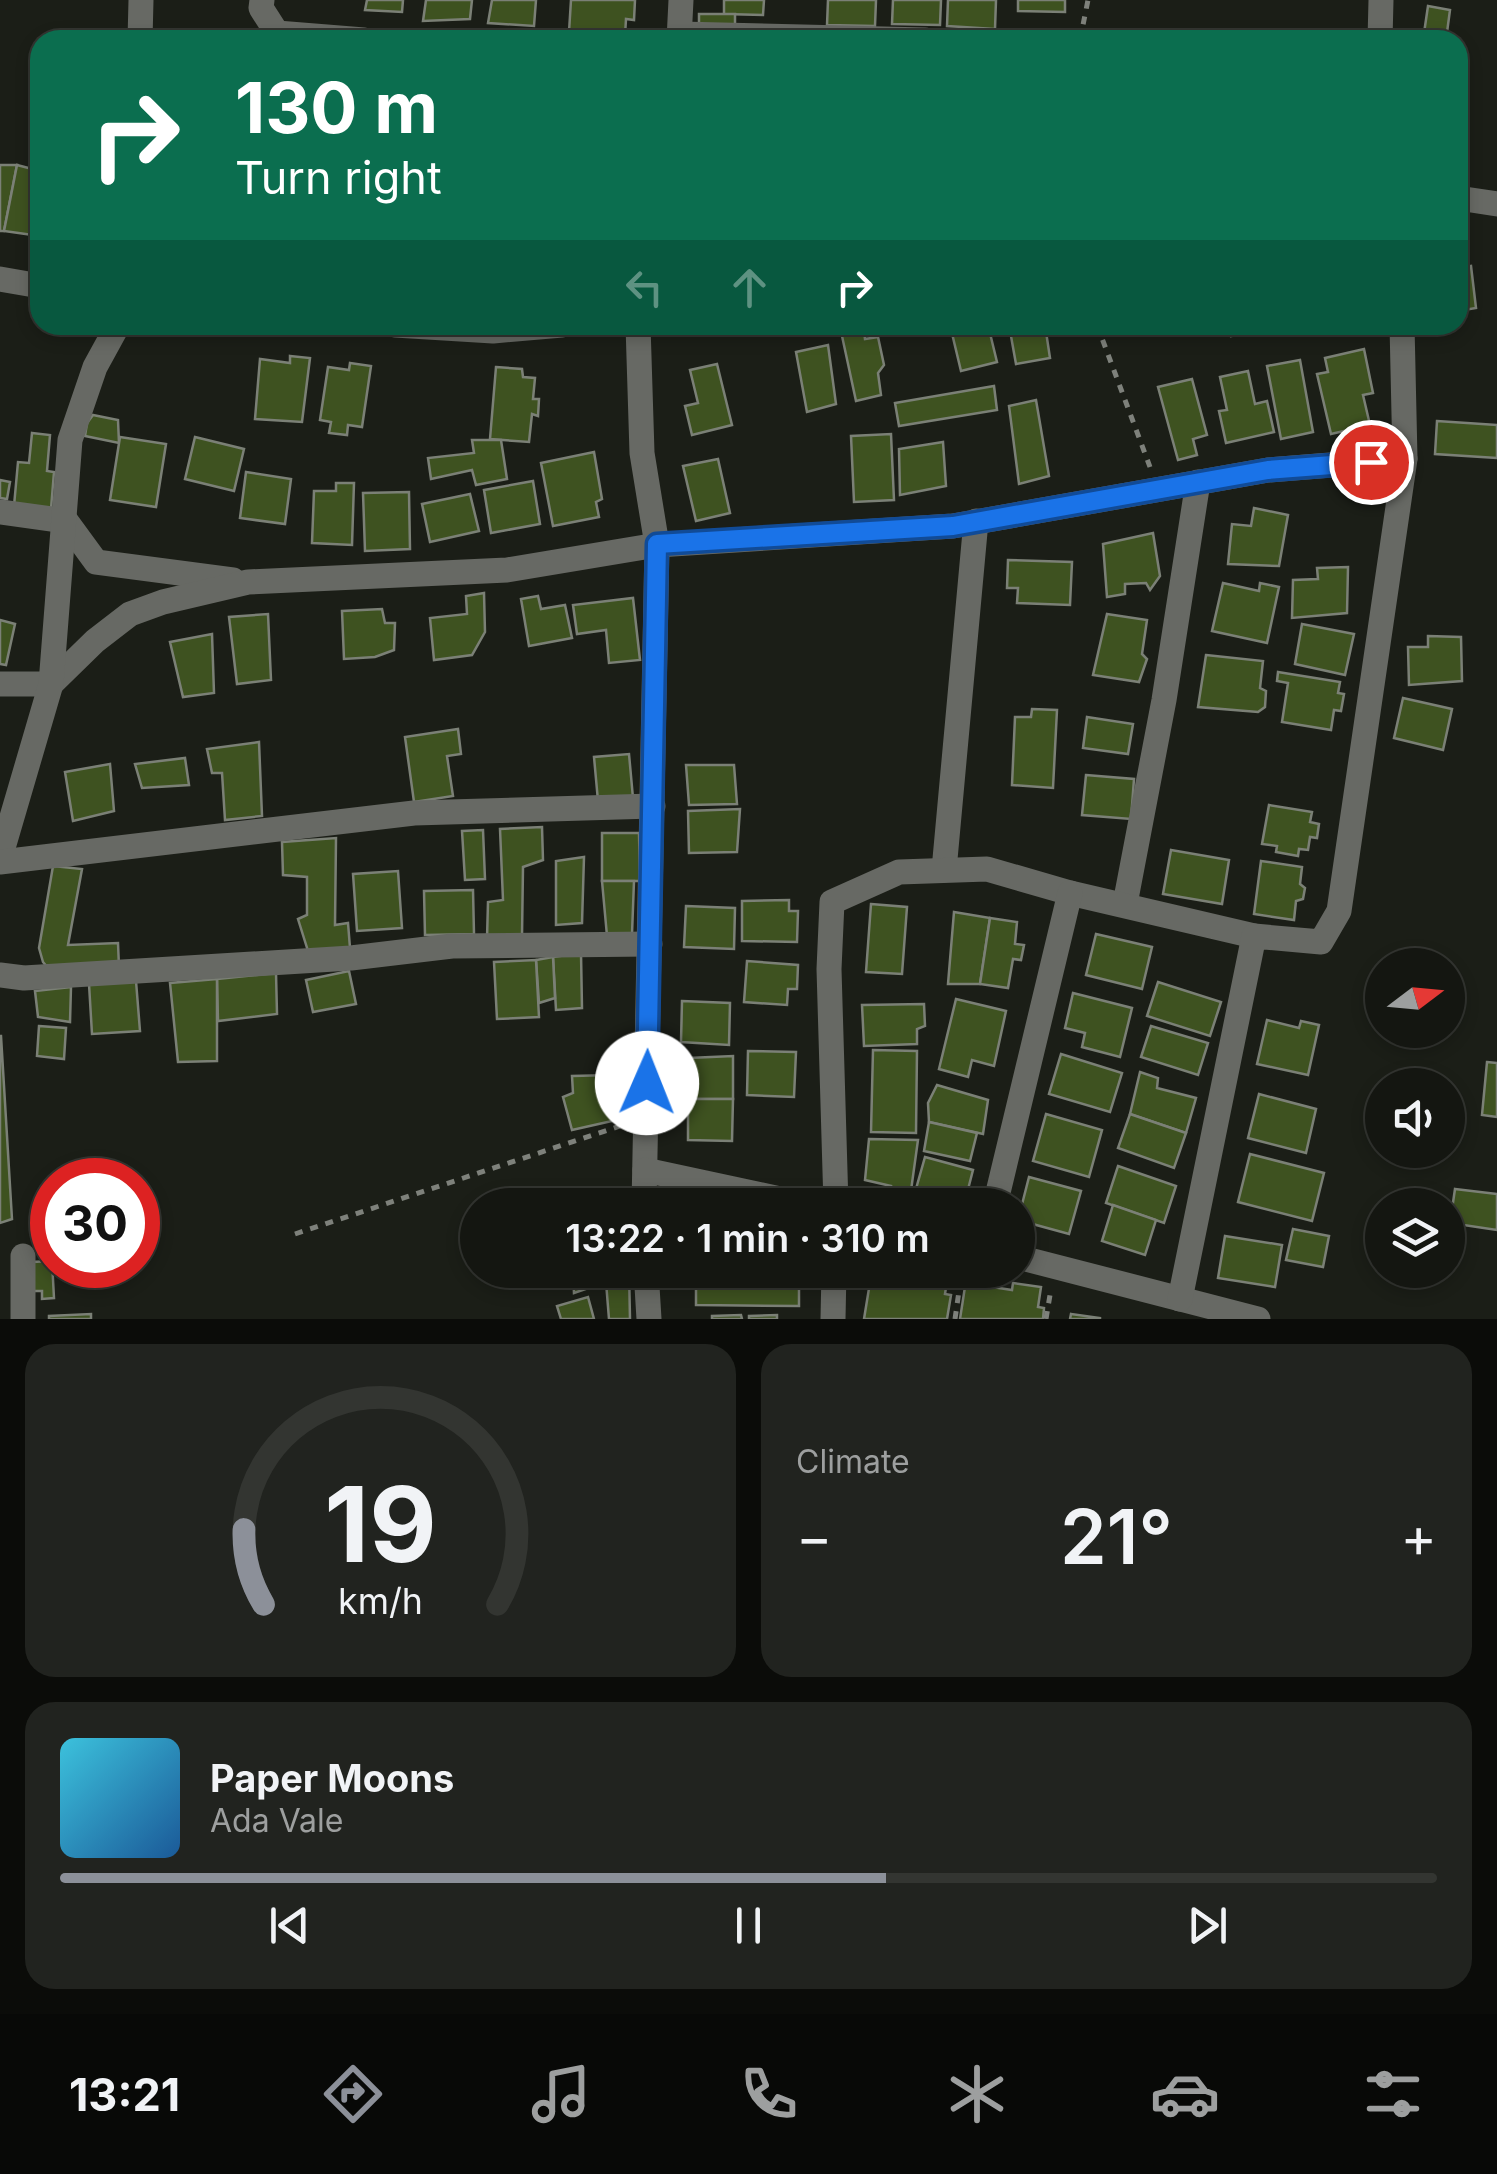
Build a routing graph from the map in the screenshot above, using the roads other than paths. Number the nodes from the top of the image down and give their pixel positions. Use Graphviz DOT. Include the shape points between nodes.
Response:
graph roads {
  1 [pos="141,0"];
  2 [pos="262,0"];
  3 [pos="681,0"];
  4 [pos="1381,0"];
  5 [pos="140,30"];
  6 [pos="275,30"];
  7 [pos="679,30"];
  8 [pos="1380,30"];
  9 [pos="1468,200"];
  10 [pos="1497,204"];
  11 [pos="0,279"];
  12 [pos="30,284"];
  13 [pos="113,335"];
  14 [pos="638,335"];
  15 [pos="1402,335"];
  16 [pos="1405,459"];
  17 [pos="1198,482"];
  18 [pos="0,512"];
  19 [pos="66,521"];
  20 [pos="976,521"];
  21 [pos="657,544"];
  22 [pos="248,582"];
  23 [pos="0,684"];
  24 [pos="51,684"];
  25 [pos="653,806"];
  26 [pos="0,860"];
  27 [pos="944,870"];
  28 [pos="1070,893"];
  29 [pos="1125,904"];
  30 [pos="1254,936"];
  31 [pos="650,944"];
  32 [pos="0,975"];
  33 [pos="645,1170"];
  34 [pos="644,1188"];
  35 [pos="729,1188"];
  36 [pos="835,1188"];
  37 [pos="999,1188"];
  38 [pos="23,1256"];
  39 [pos="1035,1262"];
  40 [pos="647,1288"];
  41 [pos="833,1288"];
  42 [pos="1170,1304"];
  43 [pos="24,1319"];
  44 [pos="650,1319"];
  45 [pos="832,1319"];
  46 [pos="1258,1319"];
  1 -- 5 [label="street"];
  2 -- 6 [label="street"];
  3 -- 7 [label="street"];
  4 -- 8 [label="street"];
  9 -- 10 [label="street"];
  11 -- 12 [label="street"];
  13 -- 19 [label="street" via="70,440"];
  14 -- 21 [label="street" via="642,454"];
  15 -- 16 [label="street"];
  16 -- 17 [label="street"];
  16 -- 30 [label="street" via="1339,911 1321,942"];
  17 -- 20 [label="street"];
  17 -- 29 [label="street"];
  18 -- 19 [label="street"];
  19 -- 22 [label="street" via="96,562"];
  19 -- 24 [label="street"];
  20 -- 21 [label="street"];
  20 -- 27 [label="street"];
  21 -- 22 [label="street" via="508,570"];
  21 -- 25 [label="street"];
  22 -- 24 [label="street" via="130,614"];
  23 -- 24 [label="street"];
  24 -- 26 [label="street"];
  25 -- 26 [label="street" via="414,813"];
  25 -- 31 [label="street"];
  27 -- 28 [label="street" via="987,869"];
  27 -- 36 [label="street" via="899,872 832,902"];
  28 -- 29 [label="street"];
  28 -- 37 [label="street"];
  29 -- 30 [label="street"];
  30 -- 42 [label="street"];
  31 -- 32 [label="street" via="452,946 351,958"];
  31 -- 33 [label="street"];
  33 -- 34 [label="street"];
  33 -- 35 [label="street"];
  38 -- 43 [label="street"];
  39 -- 42 [label="street"];
  40 -- 44 [label="street"];
  41 -- 45 [label="street"];
  42 -- 46 [label="street"];
}
